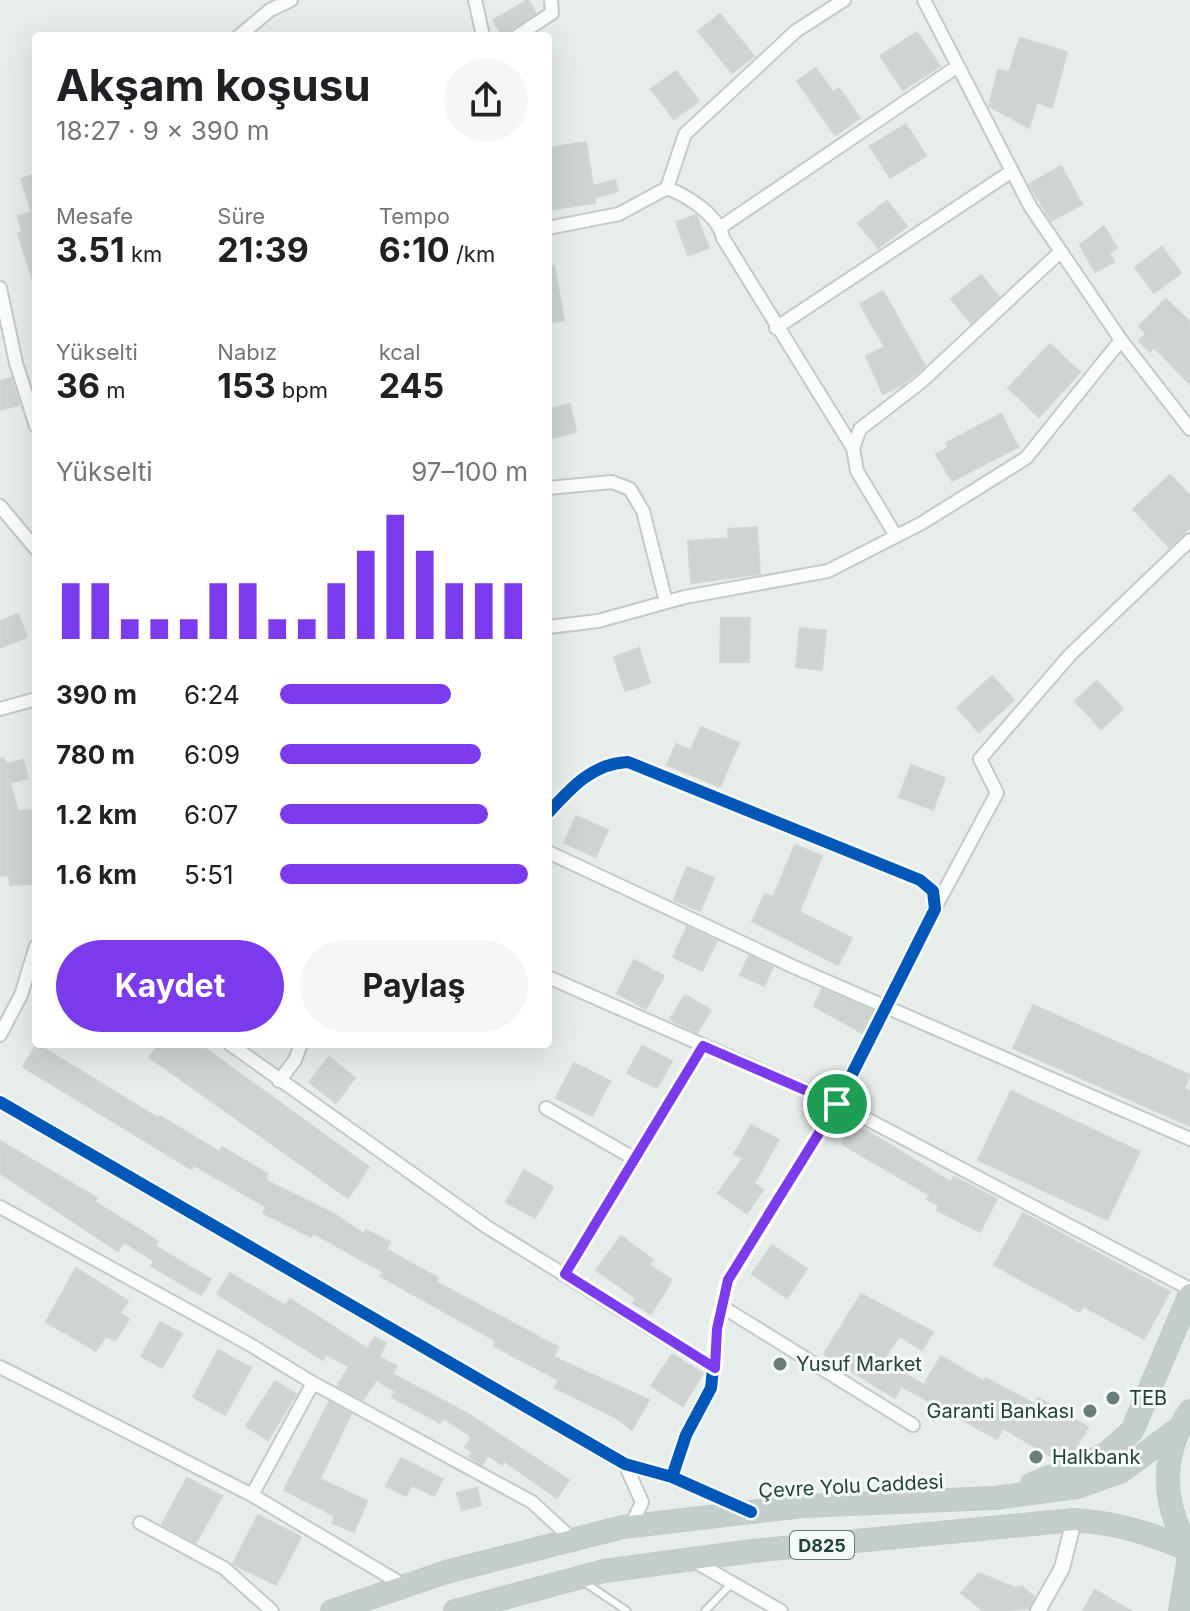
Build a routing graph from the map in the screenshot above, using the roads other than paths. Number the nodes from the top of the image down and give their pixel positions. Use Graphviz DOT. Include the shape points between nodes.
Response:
graph roads {
  1 [pos="291,0"];
  2 [pos="475,0"];
  3 [pos="551,0"];
  4 [pos="844,0"];
  5 [pos="924,0"];
  6 [pos="244,32"];
  7 [pos="482,32"];
  8 [pos="523,32"];
  9 [pos="958,66"];
  10 [pos="1012,171"];
  11 [pos="667,188"];
  12 [pos="552,227"];
  13 [pos="721,227"];
  14 [pos="1060,252"];
  15 [pos="0,288"];
  16 [pos="776,328"];
  17 [pos="1121,340"];
  18 [pos="32,413"];
  19 [pos="1190,429"];
  20 [pos="853,448"];
  21 [pos="552,487"];
  22 [pos="0,506"];
  23 [pos="896,536"];
  24 [pos="1190,540"];
  25 [pos="32,544"];
  26 [pos="666,602"];
  27 [pos="552,627"];
  28 [pos="32,700"];
  29 [pos="0,709"];
  30 [pos="552,809"];
  31 [pos="552,854"];
  32 [pos="935,909"];
  33 [pos="32,959"];
  34 [pos="552,979"];
  35 [pos="886,1007"];
  36 [pos="0,1035"];
  37 [pos="703,1046"];
  38 [pos="235,1048"];
  39 [pos="300,1048"];
  40 [pos="279,1081"];
  41 [pos="0,1102"];
  42 [pos="837,1104"];
  43 [pos="546,1108"];
  44 [pos="1190,1139"];
  45 [pos="635,1159"];
  46 [pos="0,1207"];
  47 [pos="565,1274"];
  48 [pos="1190,1292"];
  49 [pos="721,1306"];
  50 [pos="0,1367"];
  51 [pos="715,1368"];
  52 [pos="313,1383"];
  53 [pos="1190,1411"];
  54 [pos="913,1425"];
  55 [pos="1177,1430"];
  56 [pos="625,1464"];
  57 [pos="672,1477"];
  58 [pos="252,1495"];
  59 [pos="995,1498"];
  60 [pos="751,1512"];
  61 [pos="1074,1520"];
  62 [pos="140,1523"];
  63 [pos="631,1526"];
  64 [pos="573,1540"];
  65 [pos="1190,1551"];
  66 [pos="691,1559"];
  67 [pos="578,1578"];
  68 [pos="732,1583"];
  69 [pos="405,1586"];
  70 [pos="484,1608"];
  71 [pos="272,1611"];
  72 [pos="332,1611"];
  73 [pos="455,1611"];
  74 [pos="627,1611"];
  75 [pos="705,1611"];
  76 [pos="781,1611"];
  77 [pos="1038,1611"];
  78 [pos="1180,1611"];
  1 -- 6 [label="street"];
  2 -- 7 [label="street"];
  3 -- 8 [label="street" via="552,13"];
  4 -- 11 [label="street" via="796,31 685,134"];
  5 -- 9 [label="street"];
  9 -- 10 [label="street"];
  9 -- 13 [label="street"];
  10 -- 14 [label="street"];
  10 -- 16 [label="street"];
  11 -- 12 [label="street" via="619,214"];
  11 -- 13 [label="street" via="684,195"];
  13 -- 16 [label="street"];
  14 -- 17 [label="street"];
  14 -- 20 [label="street" via="921,382 860,429"];
  15 -- 18 [label="street"];
  16 -- 20 [label="street"];
  17 -- 19 [label="street"];
  17 -- 23 [label="street" via="1026,458"];
  20 -- 23 [label="street" via="857,471"];
  21 -- 26 [label="street" via="612,482 630,489 643,511"];
  22 -- 25 [label="street"];
  23 -- 26 [label="street" via="828,571"];
  24 -- 32 [label="street" via="1070,655 980,759 997,793"];
  26 -- 27 [label="street" via="598,621"];
  28 -- 29 [label="street"];
  30 -- 32 [label="street" via="589,774 609,763 628,762 920,880 933,891"];
  31 -- 35 [label="street"];
  32 -- 35 [label="street"];
  33 -- 36 [label="street"];
  34 -- 37 [label="street"];
  35 -- 42 [label="street"];
  35 -- 44 [label="street"];
  37 -- 42 [label="street"];
  37 -- 45 [label="street"];
  38 -- 40 [label="street"];
  39 -- 40 [label="street"];
  40 -- 47 [label="street" via="487,1227"];
  41 -- 56 [label="street"];
  42 -- 48 [label="street"];
  42 -- 49 [label="street" via="728,1280"];
  43 -- 45 [label="street"];
  45 -- 47 [label="street"];
  46 -- 52 [label="street"];
  47 -- 51 [label="street"];
  48 -- 59 [label="highway" via="1132,1431 1106,1454"];
  49 -- 51 [label="street"];
  49 -- 54 [label="street"];
  50 -- 58 [label="street"];
  51 -- 57 [label="street"];
  52 -- 58 [label="street"];
  52 -- 64 [label="street" via="532,1502"];
  53 -- 55 [label="highway, D825"];
  55 -- 59 [label="highway, Çevre Yolu Caddesi / D825" via="1120,1472 1077,1487"];
  55 -- 65 [label="highway" via="1167,1469 1169,1503"];
  56 -- 57 [label="street"];
  56 -- 63 [label="street" via="642,1502"];
  57 -- 60 [label="street"];
  58 -- 69 [label="street"];
  59 -- 60 [label="highway, Çevre Yolu Caddesi / D825"];
  60 -- 63 [label="highway, Çevre Yolu Caddesi / D825"];
  61 -- 65 [label="highway, D825" via="1117,1523"];
  61 -- 66 [label="highway, D825"];
  61 -- 77 [label="street" via="1062,1568"];
  62 -- 71 [label="street" via="224,1568"];
  63 -- 64 [label="highway, Çevre Yolu Caddesi / D825"];
  64 -- 69 [label="highway, Çevre Yolu Caddesi / D825"];
  65 -- 78 [label="highway"];
  66 -- 67 [label="highway, D825"];
  66 -- 68 [label="street"];
  67 -- 70 [label="highway, D825"];
  67 -- 74 [label="lane"];
  68 -- 75 [label="lane"];
  68 -- 76 [label="street"];
  69 -- 72 [label="highway, Çevre Yolu Caddesi / D825"];
  70 -- 73 [label="highway, D825"];
}
